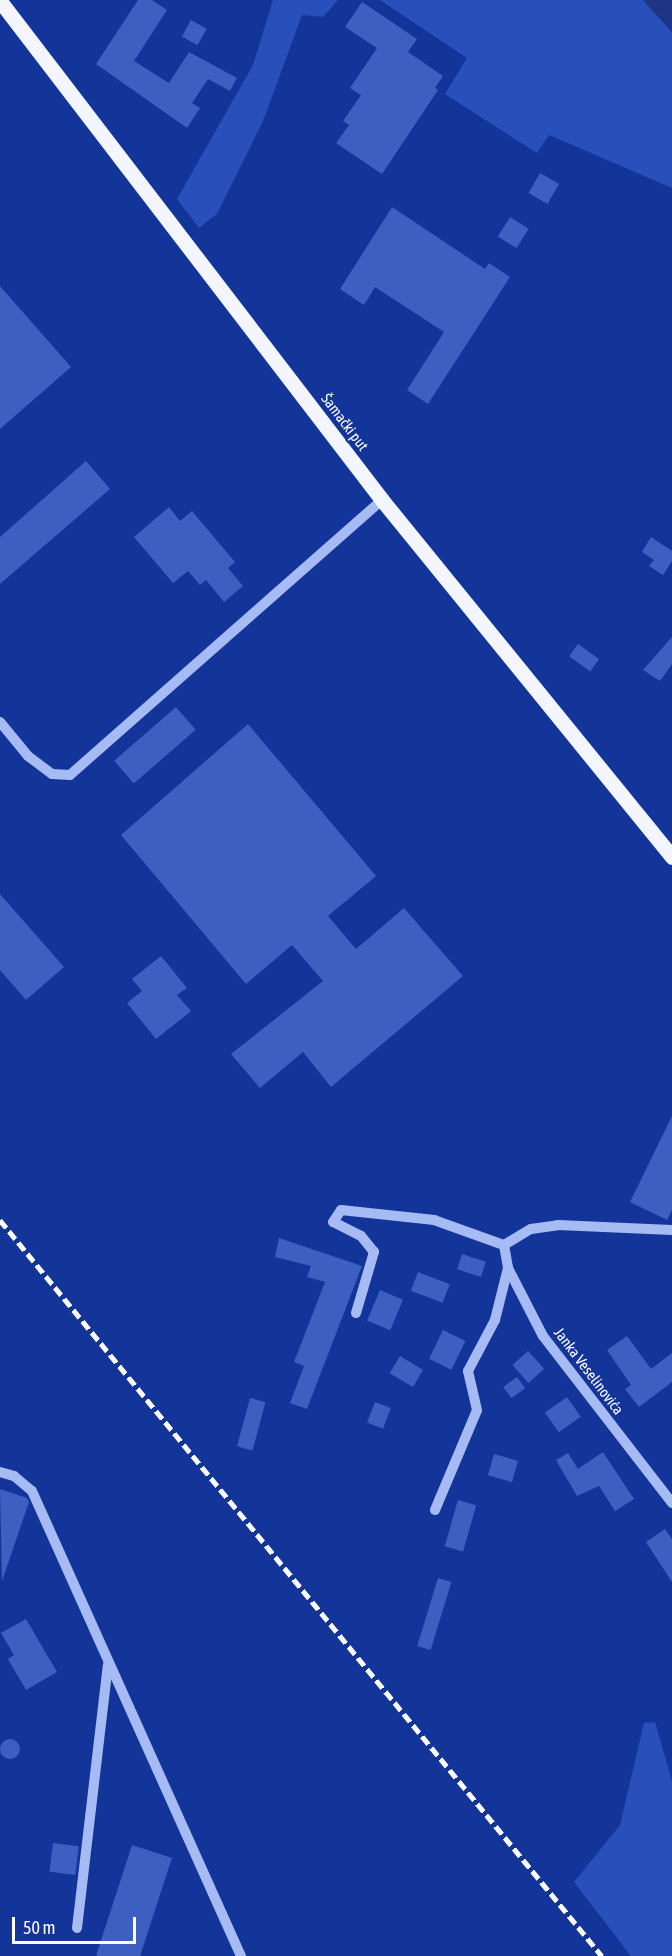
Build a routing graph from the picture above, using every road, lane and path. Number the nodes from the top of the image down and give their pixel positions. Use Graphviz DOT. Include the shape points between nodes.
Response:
graph roads {
  1 [pos="0,1"];
  2 [pos="382,500"];
  3 [pos="0,722"];
  4 [pos="672,857"];
  5 [pos="672,1230"];
  6 [pos="504,1245"];
  7 [pos="508,1268"];
  8 [pos="356,1313"];
  9 [pos="0,1472"];
  10 [pos="672,1503"];
  11 [pos="435,1510"];
  12 [pos="108,1665"];
  13 [pos="77,1928"];
  14 [pos="241,1956"];
  1 -- 2 [label="main road, Šamački put"];
  2 -- 3 [label="street" via="70,775 52,774 28,756"];
  2 -- 4 [label="main road, Šamački put"];
  5 -- 6 [label="street" via="558,1224 531,1229"];
  6 -- 7 [label="street, Janka Veselinovića"];
  6 -- 8 [label="street" via="434,1220 340,1210 333,1221 361,1236 374,1252"];
  7 -- 10 [label="street, Janka Veselinovića" via="543,1336"];
  7 -- 11 [label="street" via="495,1320 468,1371 477,1410"];
  9 -- 12 [label="street" via="14,1476 32,1491"];
  12 -- 13 [label="street"];
  12 -- 14 [label="street"];
}
